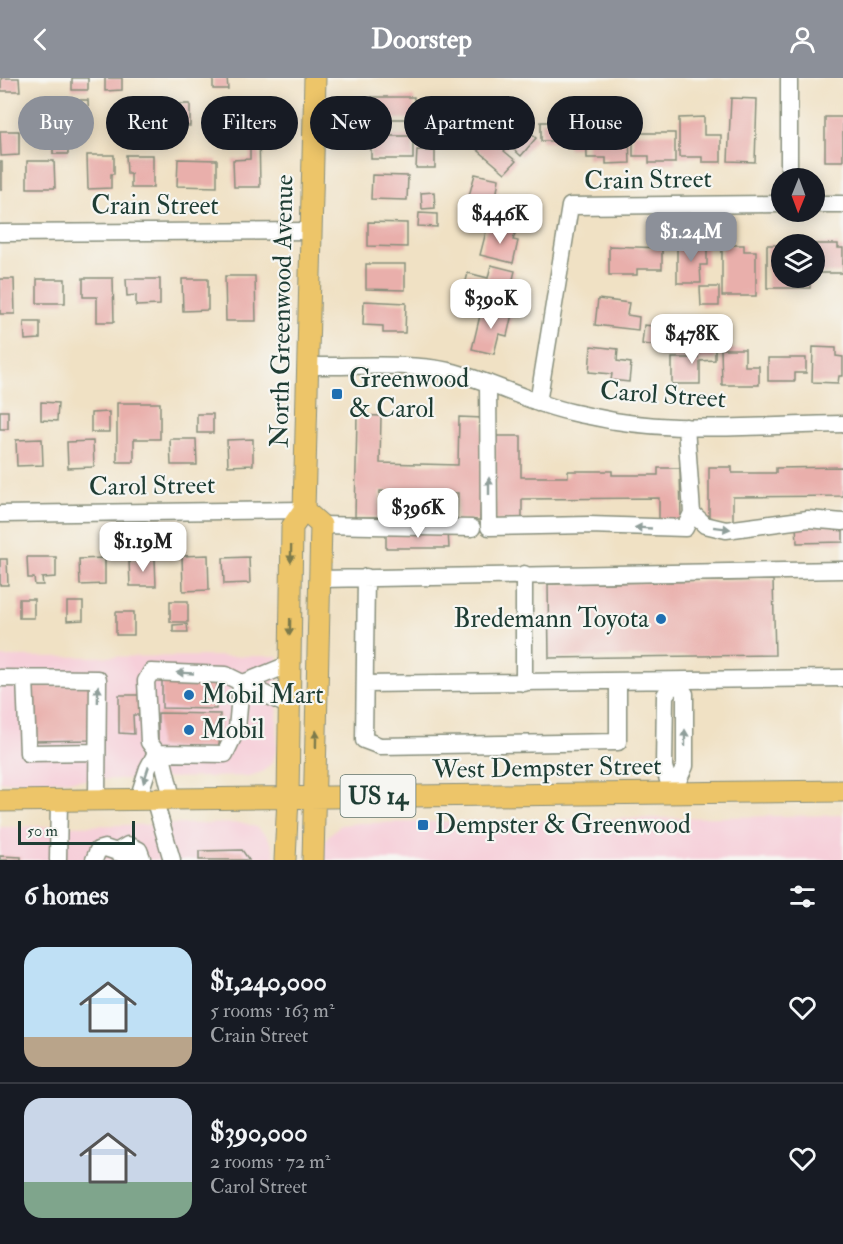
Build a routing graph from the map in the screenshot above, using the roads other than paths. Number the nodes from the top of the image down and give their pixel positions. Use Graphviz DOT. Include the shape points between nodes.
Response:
graph roads {
  1 [pos="315,78"];
  2 [pos="789,78"];
  3 [pos="789,168"];
  4 [pos="771,204"];
  5 [pos="825,204"];
  6 [pos="843,204"];
  7 [pos="311,231"];
  8 [pos="0,233"];
  9 [pos="308,366"];
  10 [pos="488,383"];
  11 [pos="538,403"];
  12 [pos="843,424"];
  13 [pos="686,427"];
  14 [pos="304,510"];
  15 [pos="692,513"];
  16 [pos="0,514"];
  17 [pos="843,522"];
  18 [pos="321,525"];
  19 [pos="472,528"];
  20 [pos="843,570"];
  21 [pos="524,574"];
  22 [pos="366,577"];
  23 [pos="320,579"];
  24 [pos="290,664"];
  25 [pos="0,678"];
  26 [pos="25,678"];
  27 [pos="843,678"];
  28 [pos="675,681"];
  29 [pos="524,683"];
  30 [pos="618,683"];
  31 [pos="241,684"];
  32 [pos="365,684"];
  33 [pos="289,706"];
  34 [pos="97,752"];
  35 [pos="156,753"];
  36 [pos="843,791"];
  37 [pos="672,794"];
  38 [pos="288,797"];
  39 [pos="315,797"];
  40 [pos="155,798"];
  41 [pos="97,799"];
  42 [pos="59,800"];
  43 [pos="0,801"];
  44 [pos="122,856"];
  45 [pos="58,860"];
  46 [pos="94,860"];
  47 [pos="141,860"];
  48 [pos="172,860"];
  49 [pos="285,860"];
  50 [pos="313,860"];
  1 -- 7 [label="main road, North Greenwood Avenue"];
  2 -- 3 [label="street"];
  4 -- 11 [label="street, Crain Street" via="570,206"];
  5 -- 6 [label="street"];
  7 -- 8 [label="street, Crain Street"];
  7 -- 9 [label="main road, North Greenwood Avenue"];
  9 -- 10 [label="street, Carol Street" via="421,367"];
  9 -- 14 [label="main road, North Greenwood Avenue"];
  10 -- 11 [label="street, Carol Street"];
  15 -- 10 [label="street, one-way" via="685,528 489,527"];
  11 -- 13 [label="street, Carol Street" via="616,421"];
  12 -- 13 [label="street, Carol Street"];
  13 -- 15 [label="street"];
  14 -- 16 [label="street, Carol Street"];
  14 -- 18 [label="main road"];
  14 -- 24 [label="main road, North Greenwood Avenue, one-way" via="292,527"];
  15 -- 17 [label="street, one-way" via="705,525 726,530 808,519"];
  18 -- 19 [label="street"];
  18 -- 23 [label="main road"];
  20 -- 21 [label="street"];
  21 -- 22 [label="street"];
  21 -- 29 [label="street"];
  22 -- 23 [label="street"];
  22 -- 32 [label="street"];
  39 -- 23 [label="main road, one-way"];
  24 -- 31 [label="street"];
  24 -- 33 [label="main road, North Greenwood Avenue"];
  25 -- 26 [label="street"];
  26 -- 34 [label="street" via="28,753"];
  34 -- 26 [label="street, one-way" via="98,679"];
  27 -- 28 [label="street"];
  28 -- 30 [label="street"];
  28 -- 37 [label="street" via="685,694 685,766"];
  29 -- 30 [label="street"];
  29 -- 32 [label="street"];
  30 -- 32 [label="street" via="618,742 380,746 364,740"];
  31 -- 33 [label="street"];
  31 -- 35 [label="street" via="237,729 225,754"];
  31 -- 35 [label="street, one-way" via="225,675 151,672 146,681 148,732"];
  33 -- 38 [label="main road, North Greenwood Avenue"];
  34 -- 41 [label="street"];
  35 -- 40 [label="street, one-way" via="148,768"];
  35 -- 40 [label="street" via="163,761"];
  36 -- 37 [label="main road, West Dempster Street / US 14"];
  37 -- 39 [label="main road, West Dempster Street / US 14"];
  38 -- 39 [label="main road, West Dempster Street / US 14"];
  38 -- 40 [label="main road, West Dempster Street / US 14"];
  38 -- 49 [label="main road, North Greenwood Avenue"];
  39 -- 50 [label="main road"];
  40 -- 41 [label="main road, West Dempster Street / US 14"];
  40 -- 48 [label="street"];
  41 -- 42 [label="main road, West Dempster Street / US 14"];
  42 -- 43 [label="main road, West Dempster Street / US 14"];
  42 -- 45 [label="street"];
  44 -- 46 [label="street" via="105,848 98,850"];
  44 -- 47 [label="street" via="128,845 139,850"];
}
